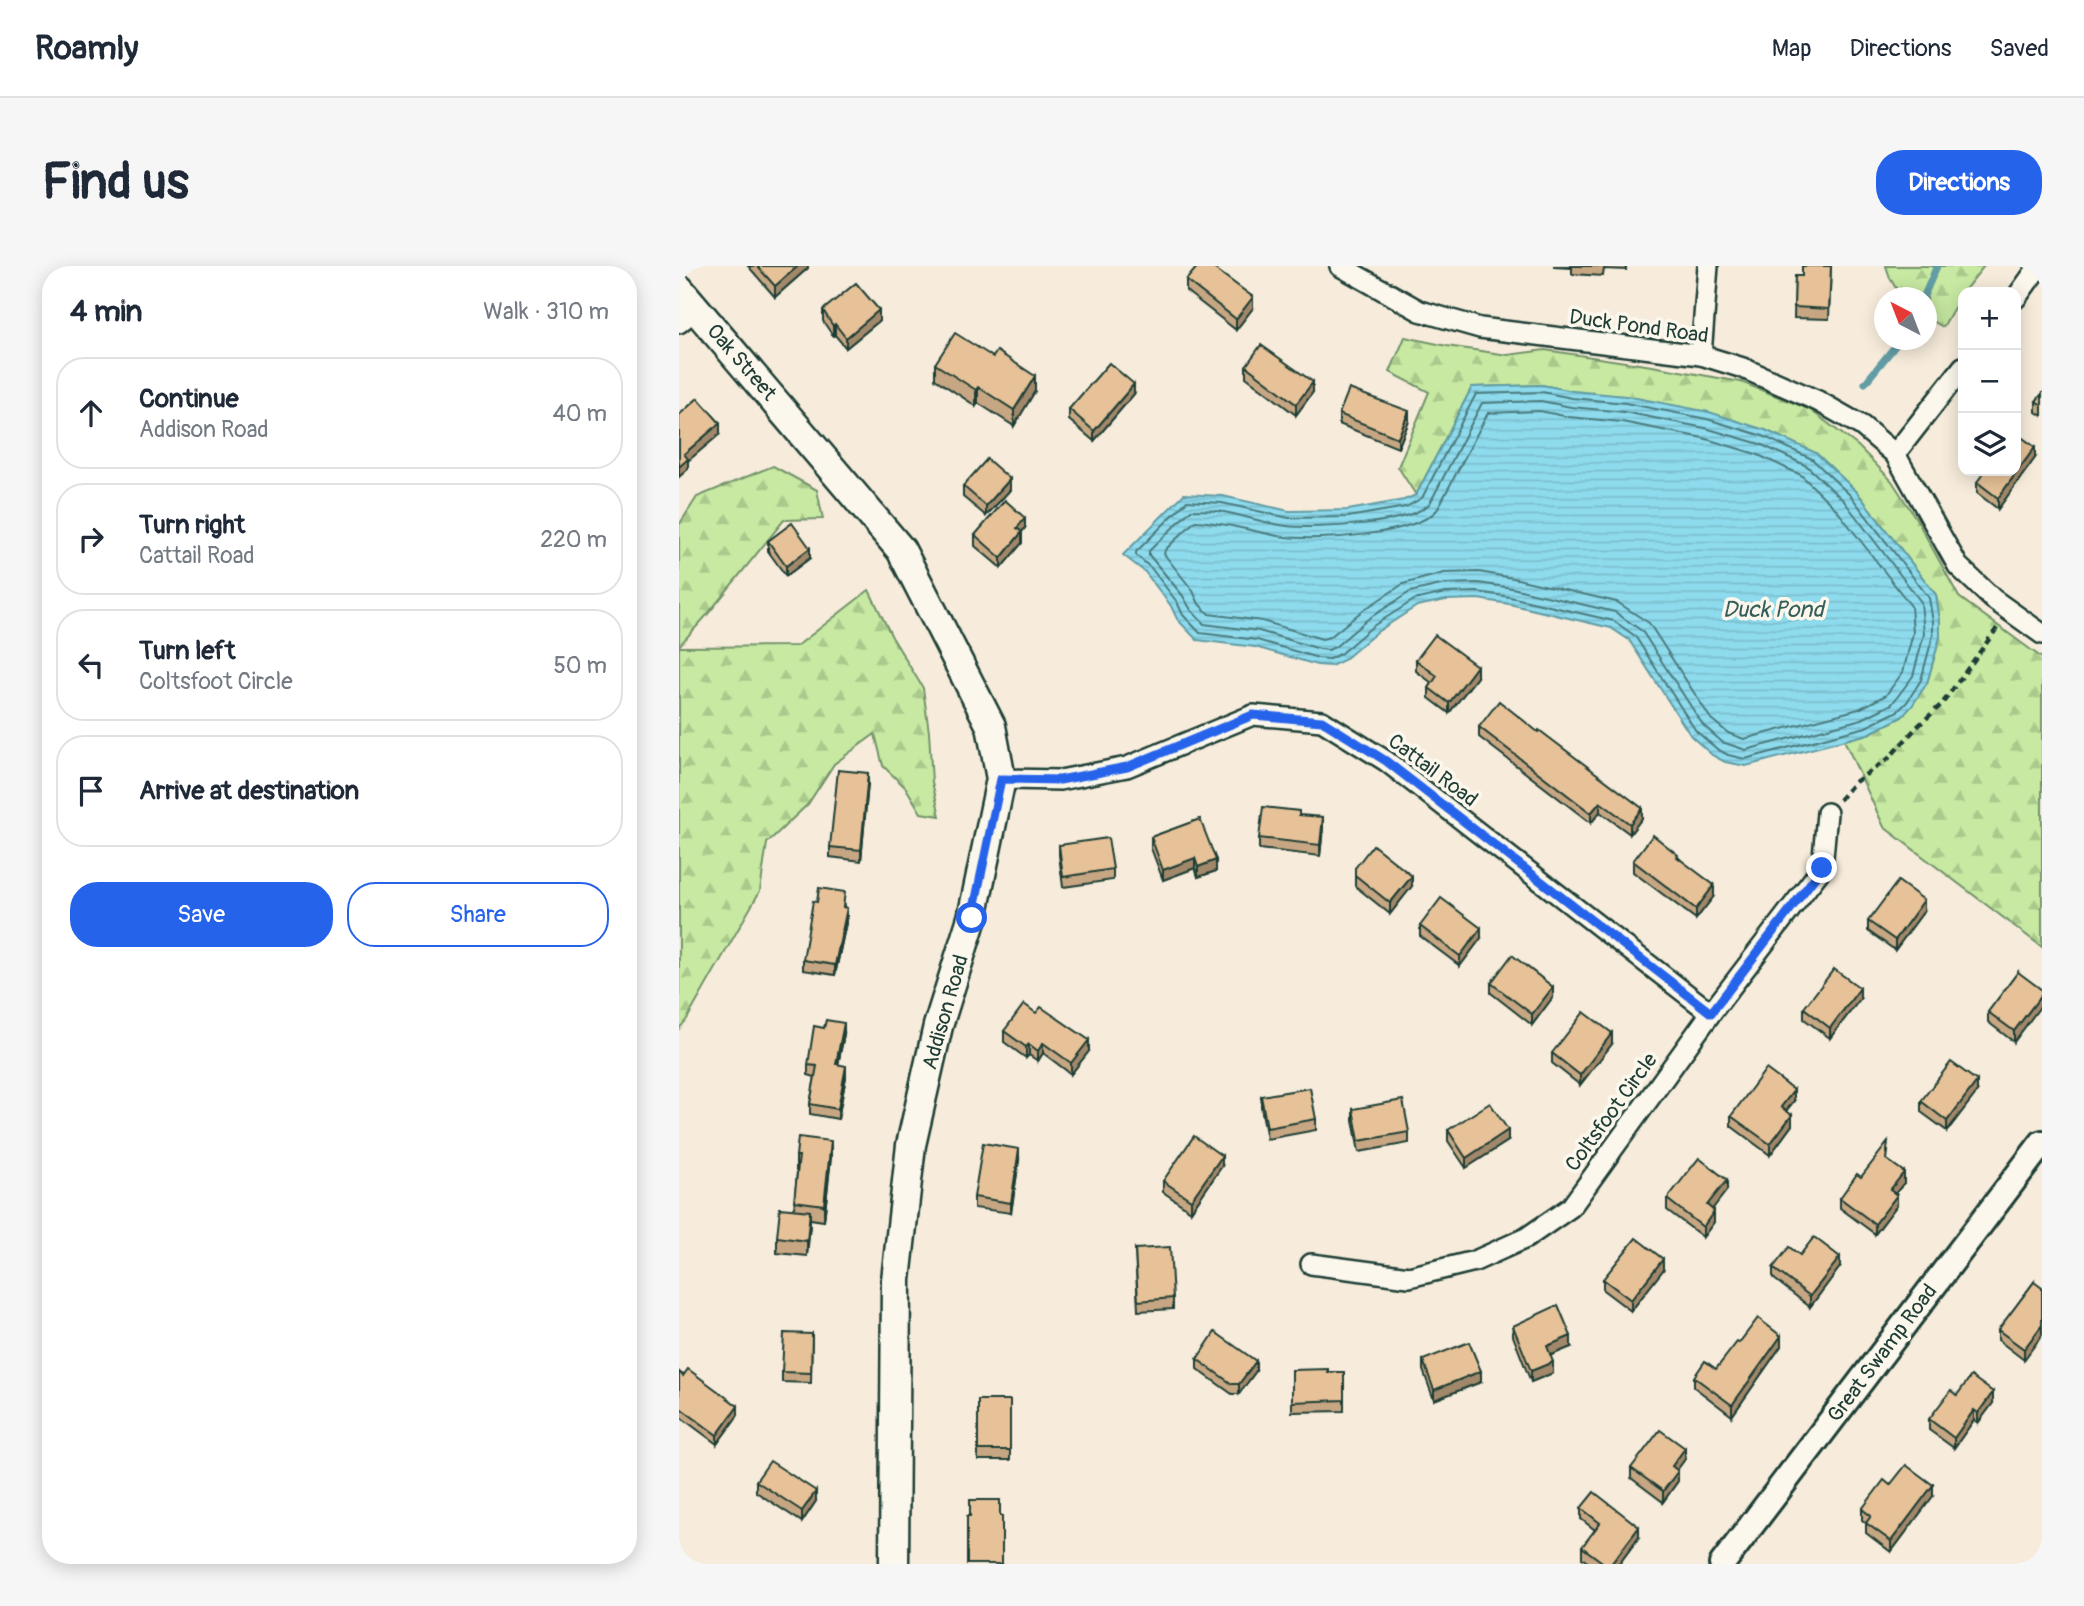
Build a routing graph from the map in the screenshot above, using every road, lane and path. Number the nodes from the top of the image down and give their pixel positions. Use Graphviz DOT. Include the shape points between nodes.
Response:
graph roads {
  1 [pos="1340,266"];
  2 [pos="1708,266"];
  3 [pos="2039,266"];
  4 [pos="2021,291"];
  5 [pos="685,307"];
  6 [pos="1701,355"];
  7 [pos="1958,373"];
  8 [pos="805,436"];
  9 [pos="1895,454"];
  10 [pos="2010,611"];
  11 [pos="2042,634"];
  12 [pos="1001,779"];
  13 [pos="1827,813"];
  14 [pos="1711,1013"];
  15 [pos="2042,1143"];
  16 [pos="1311,1264"];
  17 [pos="894,1564"];
  18 [pos="1722,1564"];
  1 -- 6 [label="street, Duck Pond Road" via="1420,311 1480,328"];
  2 -- 6 [label="street"];
  3 -- 4 [label="street"];
  5 -- 8 [label="main road, Oak Street"];
  6 -- 9 [label="street, Duck Pond Road" via="1818,401 1862,426"];
  7 -- 9 [label="street"];
  8 -- 12 [label="main road, Addison Road" via="901,550 991,726"];
  9 -- 10 [label="street, Duck Pond Road" via="1958,566"];
  10 -- 11 [label="street, Duck Pond Road"];
  10 -- 13 [label="path" via="1943,704"];
  12 -- 14 [label="street, Cattail Road" via="1060,780 1127,767 1253,715 1322,721 1386,761"];
  12 -- 17 [label="main road, Addison Road" via="972,918 938,1026 911,1145 896,1280"];
  13 -- 14 [label="street, Coltsfoot Circle" via="1822,868"];
  14 -- 16 [label="street, Coltsfoot Circle" via="1571,1207 1526,1238 1475,1261 1409,1277"];
  15 -- 18 [label="street, Great Swamp Road"];
}
